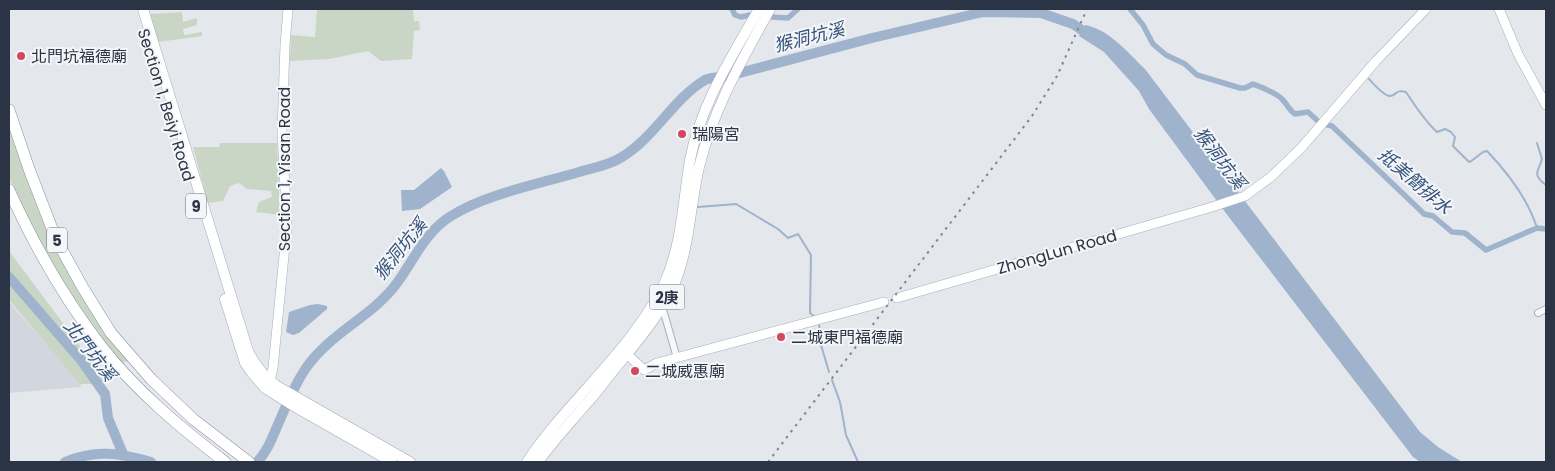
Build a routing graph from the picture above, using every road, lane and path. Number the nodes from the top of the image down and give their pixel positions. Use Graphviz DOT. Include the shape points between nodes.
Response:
graph roads {
  1 [pos="137,9"];
  2 [pos="143,9"];
  3 [pos="288,9"];
  4 [pos="759,9"];
  5 [pos="770,9"];
  6 [pos="1426,9"];
  7 [pos="1499,9"];
  8 [pos="1546,105"];
  9 [pos="9,110"];
  10 [pos="9,190"];
  11 [pos="897,298"];
  12 [pos="884,302"];
  13 [pos="662,306"];
  14 [pos="1546,309"];
  15 [pos="1538,313"];
  16 [pos="625,350"];
  17 [pos="677,358"];
  18 [pos="271,387"];
  19 [pos="299,405"];
  20 [pos="530,461"];
  21 [pos="225,462"];
  22 [pos="249,462"];
  23 [pos="392,462"];
  24 [pos="410,462"];
  1 -- 18 [label="main road, Section 1, Beiyi Road / 9" via="233,330 246,365"];
  2 -- 18 [label="main road, Section 1, Beiyi Road / 9" via="248,351"];
  3 -- 18 [label="street, Section 1, Yisan Road" via="282,133 287,225"];
  4 -- 16 [label="main road, 2庚" via="710,100 692,152 675,252 668,274"];
  5 -- 13 [label="main road, 2庚" via="723,96 708,132 682,261"];
  6 -- 11 [label="street, ZhongLun Road" via="1302,147 1271,178 1246,196"];
  7 -- 8 [label="street" via="1518,54"];
  9 -- 22 [label="highway, 5" via="56,239 111,333 151,379 193,419"];
  10 -- 21 [label="highway, 5" via="39,253 101,346 185,432"];
  12 -- 17 [label="street"];
  13 -- 16 [label="main road, 2庚" via="655,319"];
  13 -- 17 [label="street"];
  14 -- 15 [label="street"];
  16 -- 17 [label="street" via="644,370"];
  16 -- 20 [label="main road, 2庚" via="548,433"];
  18 -- 19 [label="main road, 9"];
  19 -- 23 [label="main road, 9"];
  19 -- 24 [label="main road, 9"];
}
